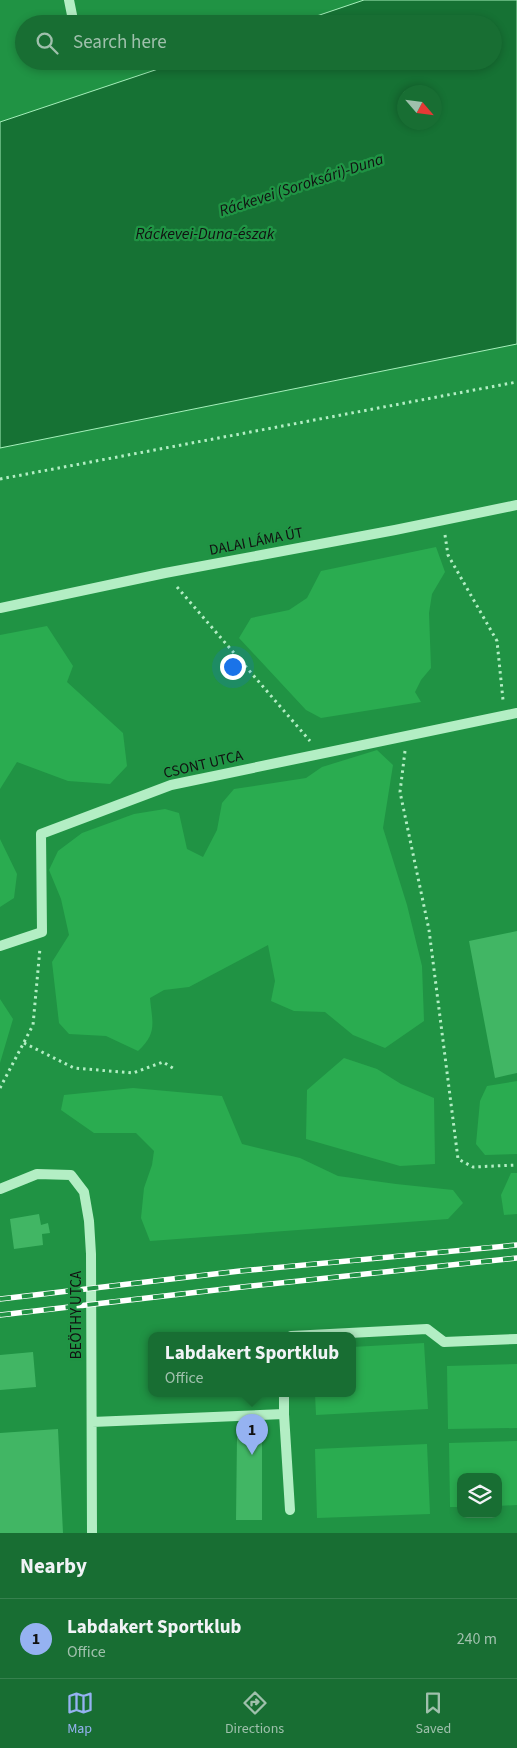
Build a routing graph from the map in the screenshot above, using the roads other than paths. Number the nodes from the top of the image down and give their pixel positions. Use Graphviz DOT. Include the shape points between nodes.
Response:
graph roads {
  1 [pos="69,0"];
  2 [pos="72,15"];
  3 [pos="517,505"];
  4 [pos="0,608"];
  5 [pos="517,713"];
  6 [pos="0,946"];
  7 [pos="0,1189"];
  8 [pos="356,1333"];
  9 [pos="517,1339"];
  10 [pos="284,1397"];
  11 [pos="284,1414"];
  12 [pos="92,1422"];
  13 [pos="290,1510"];
  14 [pos="92,1533"];
  1 -- 2 [label="lane"];
  3 -- 4 [label="lane, DALAI LÁMA ÚT"];
  5 -- 6 [label="lane, CSONT UTCA" via="171,785 41,834 42,932"];
  7 -- 12 [label="lane, BEÖTHY UTCA" via="37,1174 71,1176 84,1192 91,1254"];
  8 -- 9 [label="lane" via="427,1329 444,1342"];
  10 -- 11 [label="lane"];
  11 -- 12 [label="lane"];
  11 -- 13 [label="lane"];
  12 -- 14 [label="lane, BEÖTHY UTCA"];
}
